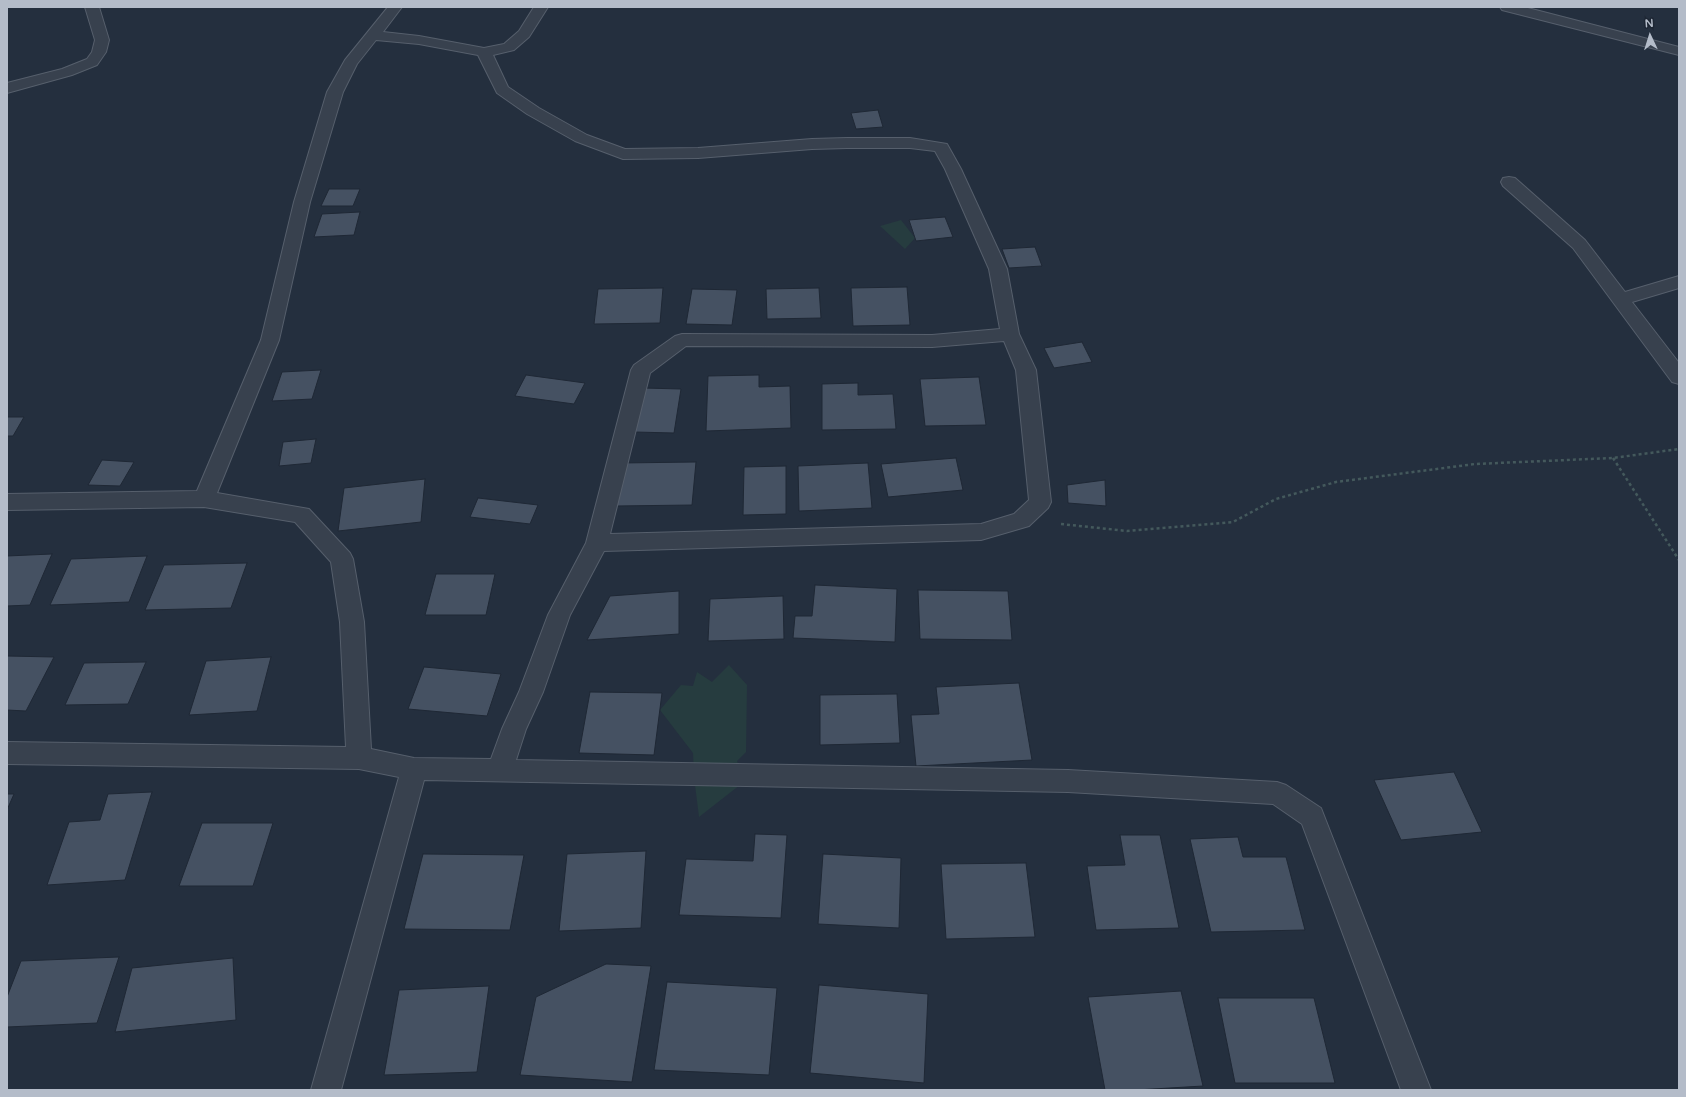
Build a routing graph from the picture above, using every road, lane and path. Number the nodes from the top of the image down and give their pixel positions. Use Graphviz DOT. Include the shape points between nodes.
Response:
graph roads {
  1 [pos="92,7"];
  2 [pos="395,7"];
  3 [pos="541,7"];
  4 [pos="1507,7"];
  5 [pos="373,35"];
  6 [pos="484,52"];
  7 [pos="1679,52"];
  8 [pos="7,88"];
  9 [pos="1509,182"];
  10 [pos="1679,282"];
  11 [pos="1622,299"];
  12 [pos="1010,334"];
  13 [pos="1679,377"];
  14 [pos="1679,449"];
  15 [pos="1613,458"];
  16 [pos="204,499"];
  17 [pos="7,502"];
  18 [pos="1021,520"];
  19 [pos="598,543"];
  20 [pos="1679,560"];
  21 [pos="7,753"];
  22 [pos="359,758"];
  23 [pos="414,770"];
  24 [pos="500,771"];
  25 [pos="326,1090"];
  26 [pos="1416,1090"];
  1 -- 8 [label="street" via="102,40 99,52 92,62 67,72"];
  2 -- 5 [label="street"];
  3 -- 6 [label="street" via="524,34 509,47"];
  4 -- 7 [label="street"];
  5 -- 6 [label="street" via="419,40"];
  5 -- 16 [label="street" via="350,63 335,92 302,202 270,340"];
  6 -- 12 [label="street" via="502,90 581,138 623,154 698,153 847,143 910,143 941,147 998,269"];
  9 -- 11 [label="street" via="1579,244"];
  10 -- 11 [label="street"];
  11 -- 13 [label="street"];
  12 -- 18 [label="street" via="1026,370 1040,502"];
  12 -- 19 [label="street" via="932,341 682,340 641,370"];
  14 -- 15 [label="path"];
  15 -- 18 [label="path" via="1475,464 1336,482 1276,499 1233,522 1126,531"];
  15 -- 20 [label="path"];
  16 -- 17 [label="street"];
  16 -- 22 [label="street" via="301,515 342,559 352,622"];
  18 -- 19 [label="street" via="981,532"];
  19 -- 24 [label="street" via="558,615"];
  21 -- 22 [label="street"];
  22 -- 23 [label="street"];
  23 -- 24 [label="street"];
  23 -- 25 [label="street"];
  24 -- 26 [label="street" via="1068,781 1277,793 1312,816"];
}
